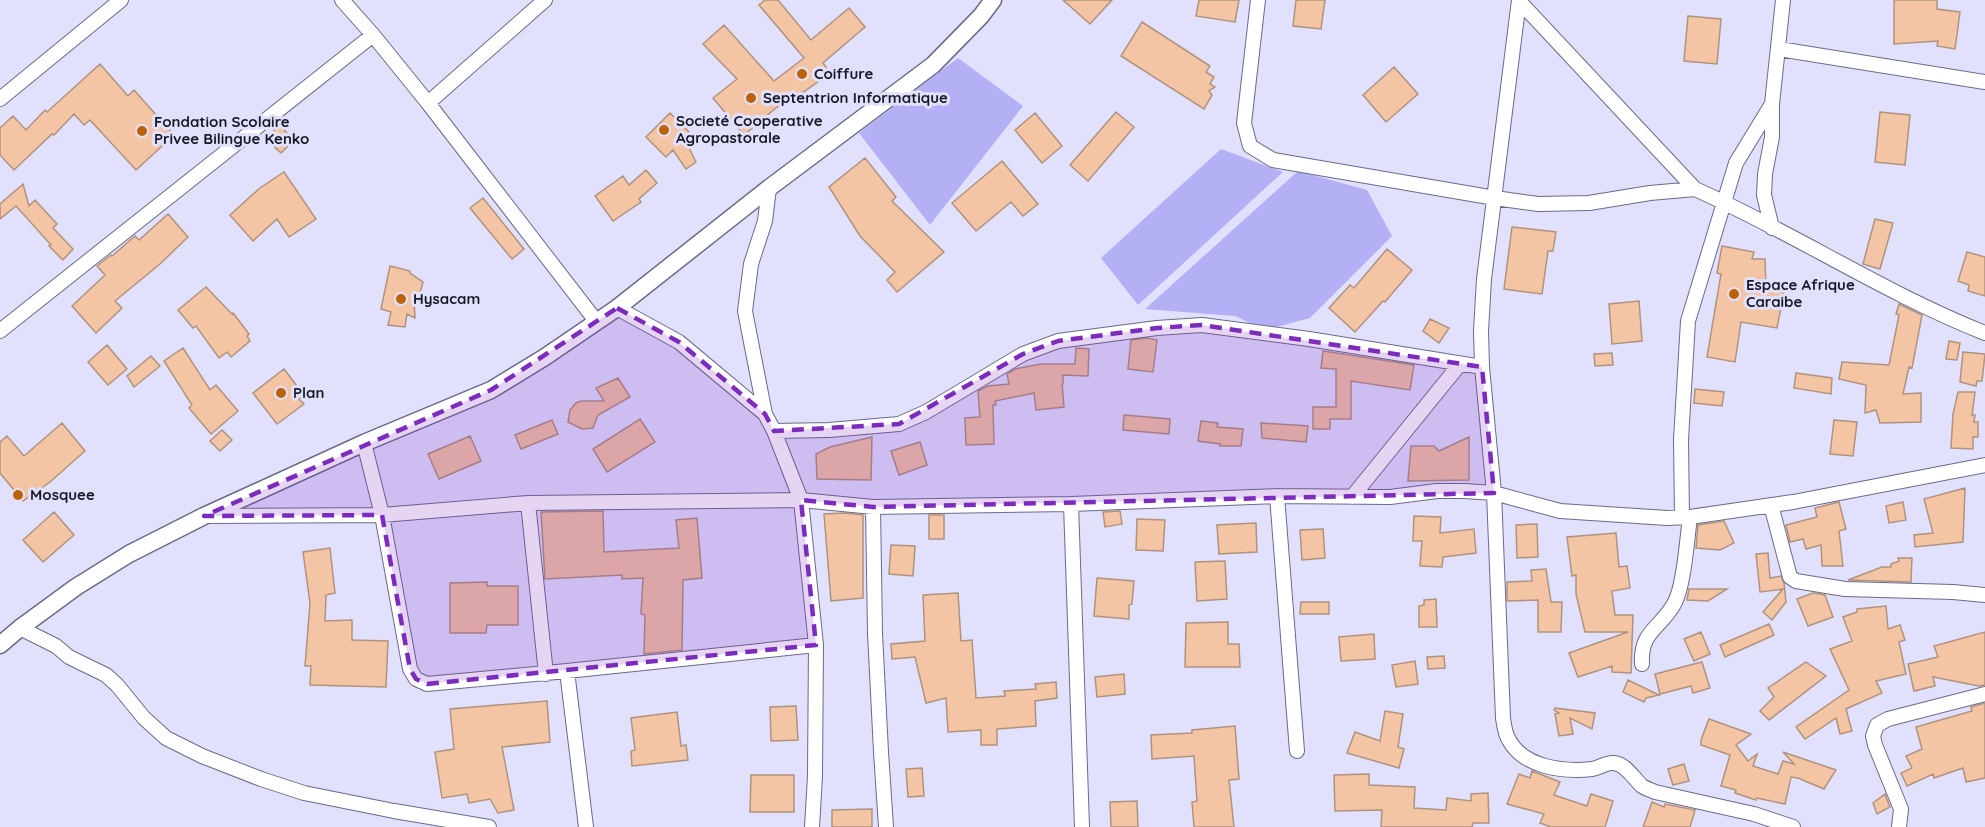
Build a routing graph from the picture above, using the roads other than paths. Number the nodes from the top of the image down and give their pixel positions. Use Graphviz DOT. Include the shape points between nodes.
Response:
graph roads {
  1 [pos="121,0"];
  2 [pos="342,0"];
  3 [pos="545,0"];
  4 [pos="993,0"];
  5 [pos="1258,0"];
  6 [pos="1519,0"];
  7 [pos="1783,0"];
  8 [pos="374,35"];
  9 [pos="1779,49"];
  10 [pos="1985,82"];
  11 [pos="0,99"];
  12 [pos="428,103"];
  13 [pos="1772,105"];
  14 [pos="769,188"];
  15 [pos="1695,189"];
  16 [pos="1495,198"];
  17 [pos="1725,202"];
  18 [pos="1772,228"];
  19 [pos="617,308"];
  20 [pos="596,321"];
  21 [pos="0,331"];
  22 [pos="1985,333"];
  23 [pos="1460,364"];
  24 [pos="1482,367"];
  25 [pos="765,414"];
  26 [pos="774,431"];
  27 [pos="364,443"];
  28 [pos="1985,465"];
  29 [pos="1494,493"];
  30 [pos="1277,496"];
  31 [pos="1352,497"];
  32 [pos="801,500"];
  33 [pos="528,503"];
  34 [pos="1071,504"];
  35 [pos="1771,505"];
  36 [pos="873,507"];
  37 [pos="382,515"];
  38 [pos="204,516"];
  39 [pos="1686,517"];
  40 [pos="1985,595"];
  41 [pos="20,628"];
  42 [pos="0,645"];
  43 [pos="816,645"];
  44 [pos="1642,664"];
  45 [pos="567,672"];
  46 [pos="546,674"];
  47 [pos="1985,693"];
  48 [pos="1297,751"];
  49 [pos="489,827"];
  50 [pos="586,827"];
  51 [pos="812,827"];
  52 [pos="886,827"];
  53 [pos="1082,827"];
  54 [pos="1793,827"];
  55 [pos="1899,827"];
  1 -- 11 [label="street"];
  2 -- 8 [label="street"];
  3 -- 12 [label="street"];
  4 -- 14 [label="street" via="933,65"];
  5 -- 16 [label="street" via="1244,123 1250,147 1274,160"];
  6 -- 15 [label="street"];
  6 -- 16 [label="street"];
  7 -- 9 [label="street"];
  8 -- 12 [label="street"];
  8 -- 21 [label="street"];
  9 -- 10 [label="street"];
  9 -- 13 [label="street"];
  12 -- 20 [label="street"];
  13 -- 17 [label="street" via="1736,163"];
  13 -- 18 [label="street" via="1764,195"];
  14 -- 19 [label="street"];
  14 -- 25 [label="street" via="765,221 751,264 745,311"];
  15 -- 16 [label="street" via="1589,203 1538,204"];
  15 -- 17 [label="street"];
  16 -- 24 [label="street" via="1484,279"];
  17 -- 18 [label="street"];
  17 -- 39 [label="street" via="1688,321 1681,440"];
  18 -- 22 [label="street"];
  19 -- 20 [label="street"];
  19 -- 25 [label="street" via="679,342"];
  20 -- 27 [label="street" via="492,390"];
  23 -- 24 [label="street"];
  23 -- 26 [label="street" via="1202,325 1157,328 1058,341 1023,354 899,424"];
  23 -- 31 [label="street"];
  24 -- 29 [label="street"];
  25 -- 26 [label="street"];
  26 -- 32 [label="street"];
  27 -- 37 [label="street"];
  27 -- 38 [label="street"];
  28 -- 35 [label="street"];
  29 -- 31 [label="street" via="1437,491"];
  29 -- 39 [label="street" via="1560,511"];
  29 -- 54 [label="street" via="1503,718 1514,749 1527,759 1570,771 1617,763 1643,787 1655,792 1754,814"];
  30 -- 31 [label="street"];
  30 -- 34 [label="street"];
  30 -- 48 [label="street"];
  32 -- 33 [label="street"];
  32 -- 36 [label="street"];
  32 -- 43 [label="street"];
  33 -- 37 [label="street"];
  33 -- 46 [label="street"];
  34 -- 36 [label="street"];
  34 -- 53 [label="street"];
  35 -- 39 [label="street"];
  35 -- 40 [label="street" via="1790,577 1796,581 1845,589"];
  36 -- 52 [label="street" via="876,657"];
  37 -- 38 [label="street"];
  37 -- 46 [label="street" via="410,669 416,679 427,684"];
  38 -- 41 [label="street" via="129,554"];
  39 -- 44 [label="street" via="1678,594 1645,640"];
  41 -- 42 [label="street"];
  41 -- 49 [label="street" via="106,675 166,738 202,756 304,793"];
  43 -- 45 [label="street"];
  43 -- 51 [label="street"];
  45 -- 46 [label="street"];
  45 -- 50 [label="street"];
  47 -- 55 [label="street" via="1877,725 1873,736 1901,809"];
}
